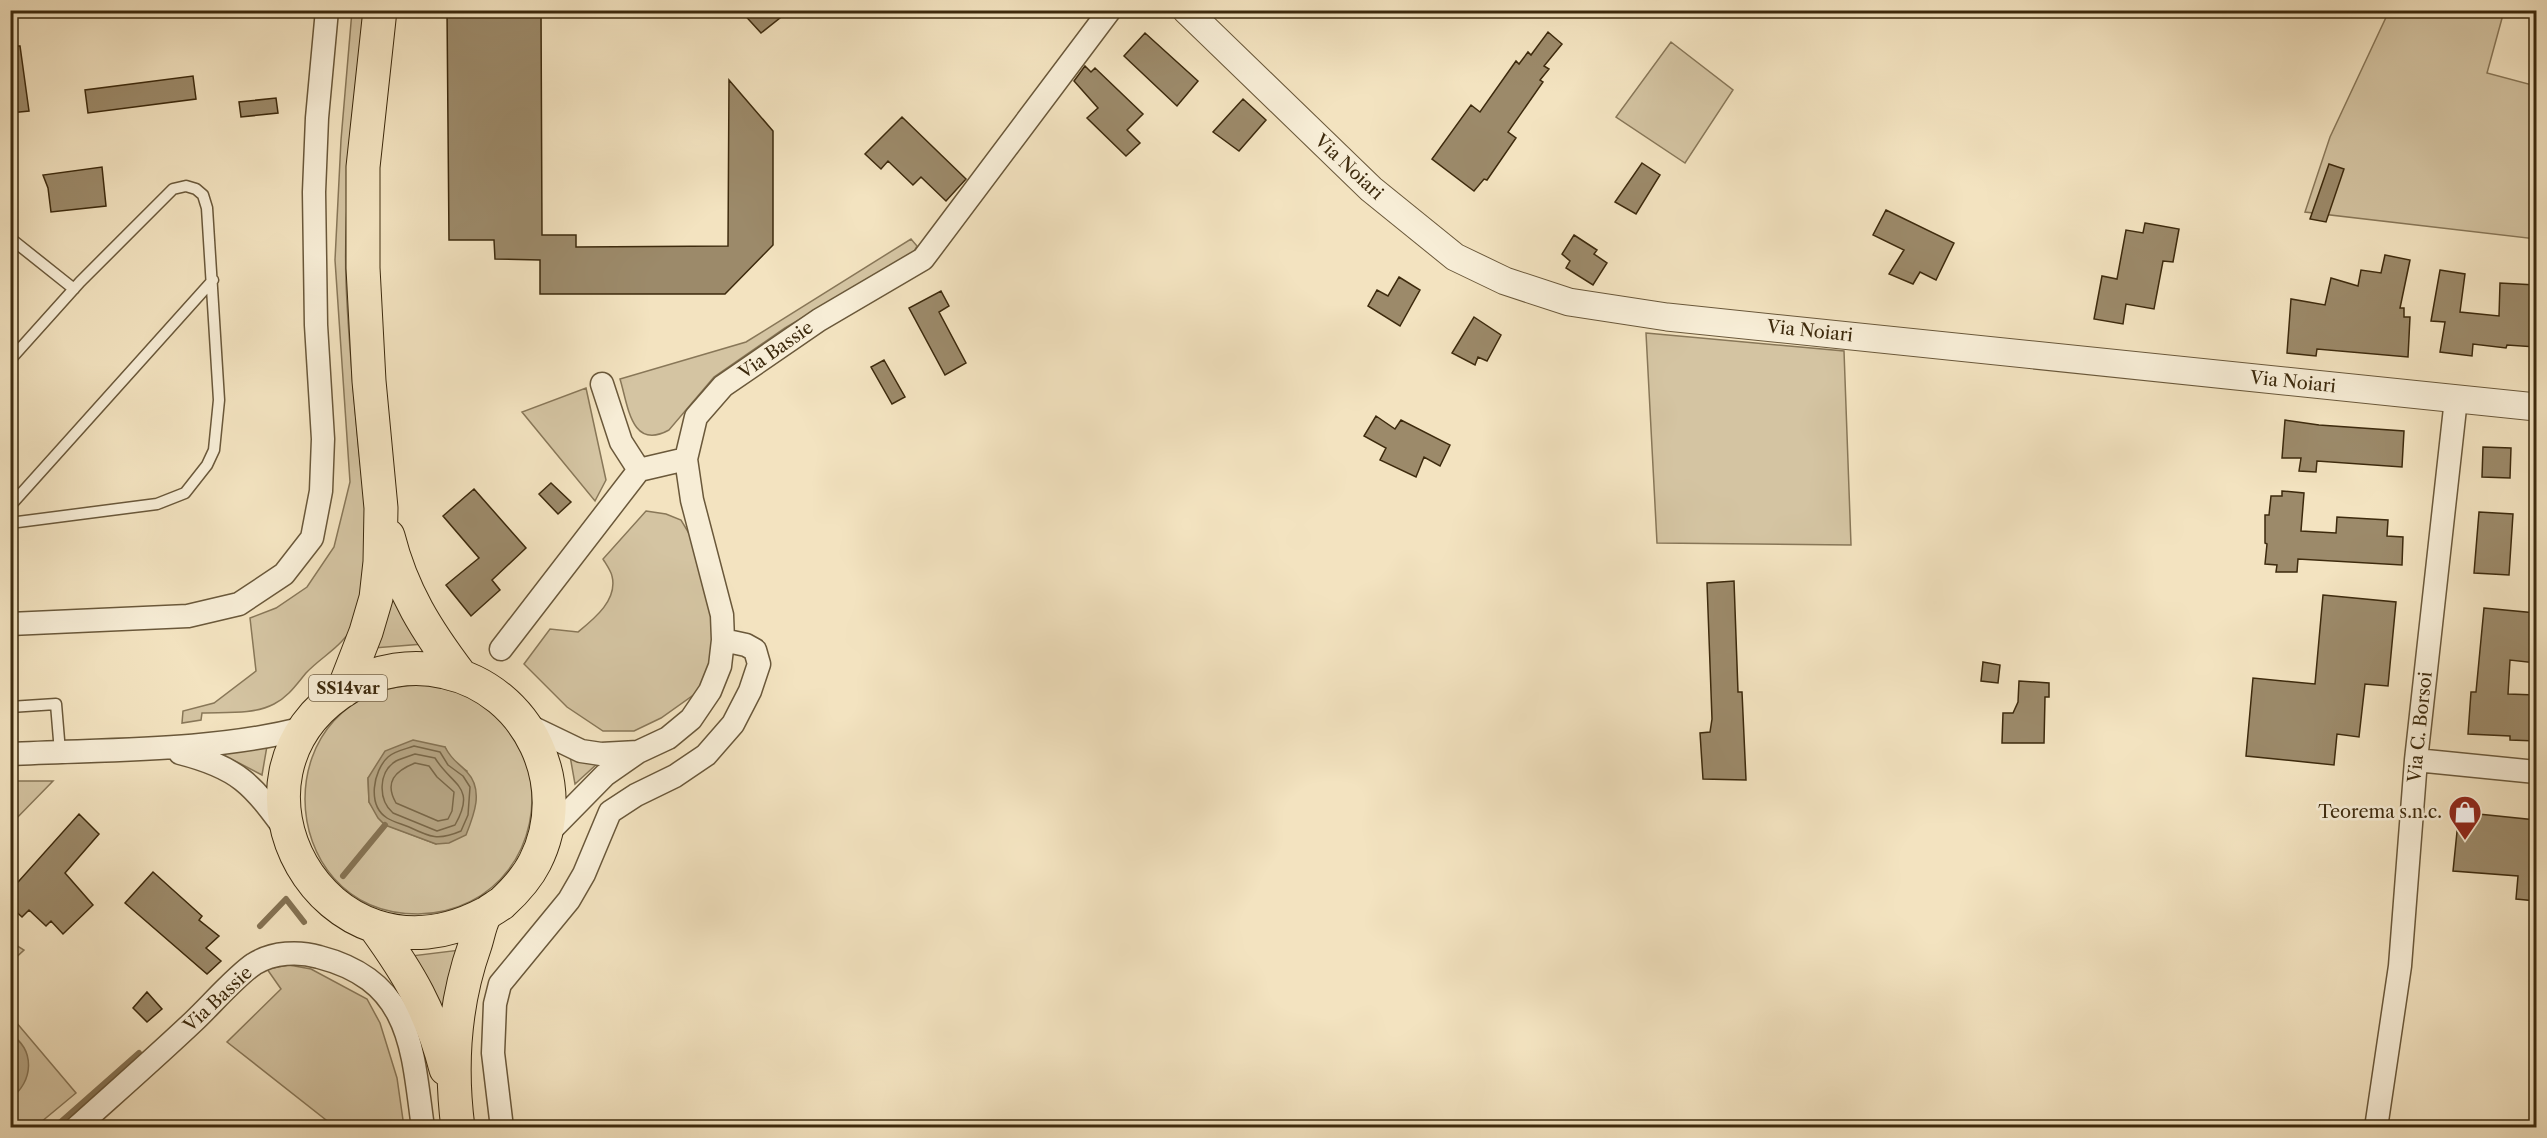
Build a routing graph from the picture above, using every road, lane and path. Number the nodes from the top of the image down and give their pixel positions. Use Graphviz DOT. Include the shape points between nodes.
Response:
graph roads {
  1 [pos="327,10"];
  2 [pos="380,10"];
  3 [pos="1110,10"];
  4 [pos="1186,10"];
  5 [pos="10,238"];
  6 [pos="213,280"];
  7 [pos="74,289"];
  8 [pos="10,360"];
  9 [pos="602,384"];
  10 [pos="2457,399"];
  11 [pos="2536,407"];
  12 [pos="686,459"];
  13 [pos="639,470"];
  14 [pos="10,506"];
  15 [pos="381,508"];
  16 [pos="10,523"];
  17 [pos="10,624"];
  18 [pos="723,640"];
  19 [pos="501,649"];
  20 [pos="461,676"];
  21 [pos="343,691"];
  22 [pos="10,707"];
  23 [pos="525,724"];
  24 [pos="305,728"];
  25 [pos="164,748"];
  26 [pos="60,752"];
  27 [pos="638,752"];
  28 [pos="10,754"];
  29 [pos="2416,760"];
  30 [pos="2536,772"];
  31 [pos="288,833"];
  32 [pos="545,836"];
  33 [pos="485,914"];
  34 [pos="375,927"];
  35 [pos="457,1118"];
  36 [pos="76,1128"];
  37 [pos="423,1128"];
  38 [pos="502,1128"];
  39 [pos="2376,1128"];
  1 -- 17 [label="street" via="314,192 323,439 321,491 312,538 284,574 239,604 188,616"];
  2 -- 15 [label="highway, SS14var" via="363,167 363,268"];
  3 -- 12 [label="street, Via Bassie" via="923,259 819,320 723,386 696,417"];
  4 -- 10 [label="street, Via Noiari" via="1371,189 1455,257 1505,281 1569,302 1667,317"];
  5 -- 7 [label="lane"];
  6 -- 7 [label="lane" via="207,208 203,195 186,186 173,189 156,204"];
  6 -- 14 [label="lane"];
  6 -- 16 [label="lane" via="219,400 214,450 197,479 185,493 157,504"];
  7 -- 8 [label="lane"];
  9 -- 13 [label="street" via="621,442"];
  10 -- 11 [label="street, Via Noiari"];
  10 -- 29 [label="street, Via C. Borsoi"];
  12 -- 13 [label="street"];
  12 -- 18 [label="street, Via Bassie" via="692,500 722,615"];
  13 -- 19 [label="street"];
  15 -- 20 [label="highway, SS14var" via="394,562 409,598"];
  15 -- 21 [label="highway, SS14var" via="376,598"];
  18 -- 27 [label="street, Via Bassie" via="720,666 710,691 691,719 668,738"];
  18 -- 38 [label="street" via="755,650 759,664 733,724 706,755 610,812 569,900 500,984 493,1053"];
  20 -- 21 [label="highway, SS14var" via="434,670 399,670 371,676"];
  20 -- 23 [label="highway, SS14var" via="497,695"];
  21 -- 24 [label="highway, SS14var"];
  22 -- 26 [label="lane" via="56,704"];
  23 -- 27 [label="street, Via Bassie" via="581,751"];
  23 -- 32 [label="highway, SS14var" via="539,749 547,777 550,805"];
  24 -- 25 [label="street" via="266,738"];
  24 -- 31 [label="highway, SS14var" via="286,777"];
  25 -- 26 [label="street"];
  25 -- 31 [label="street" via="232,771 261,796"];
  26 -- 28 [label="street"];
  27 -- 32 [label="street, Via Bassie" via="605,775"];
  29 -- 30 [label="street"];
  29 -- 39 [label="street, Via C. Borsoi" via="2400,966"];
  31 -- 34 [label="highway, SS14var" via="301,866 321,893 348,915"];
  32 -- 33 [label="highway, SS14var" via="524,880"];
  33 -- 34 [label="highway, SS14var" via="431,933"];
  33 -- 35 [label="highway, SS14var" via="459,1002 455,1044"];
  34 -- 35 [label="highway, SS14var" via="425,1004 441,1049"];
  36 -- 37 [label="street, Via Bassie" via="254,964 300,952 365,975 396,1006 413,1049"];
}
